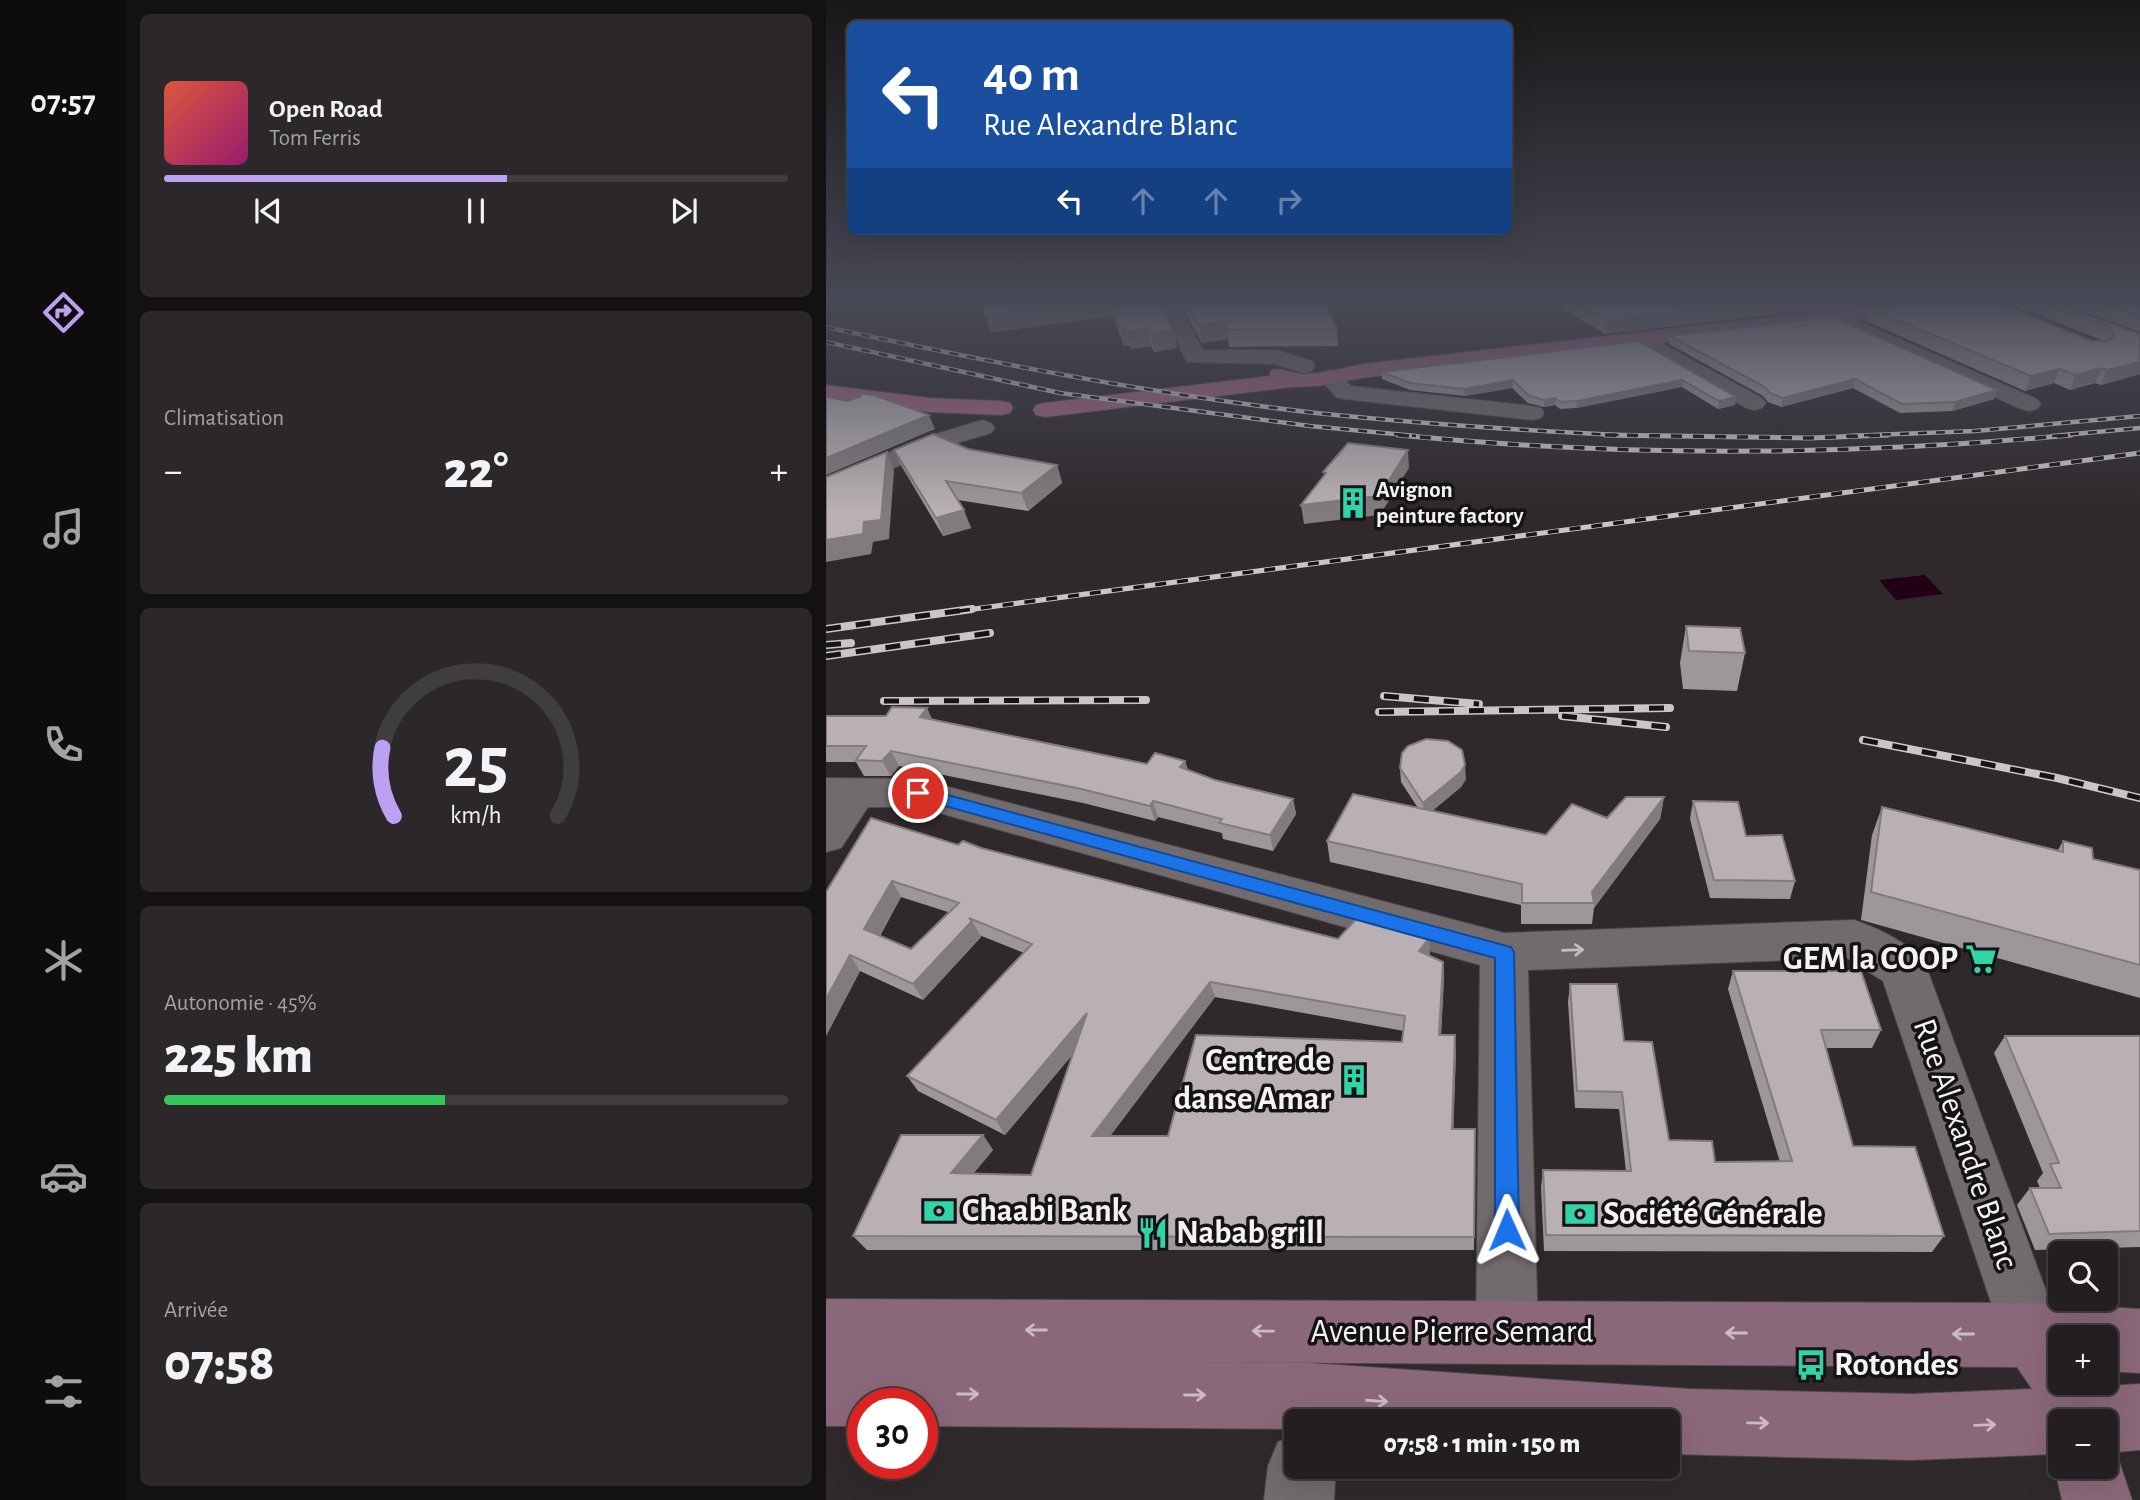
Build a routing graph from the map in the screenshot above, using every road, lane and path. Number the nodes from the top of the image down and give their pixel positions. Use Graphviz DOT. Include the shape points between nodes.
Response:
graph roads {
  1 [pos="1293,370"];
  2 [pos="1370,370"];
  3 [pos="1697,370"];
  4 [pos="1957,370"];
  5 [pos="1302,374"];
  6 [pos="829,393"];
  7 [pos="1754,403"];
  8 [pos="2029,404"];
  9 [pos="930,405"];
  10 [pos="1532,413"];
  11 [pos="1027,419"];
  12 [pos="978,424"];
  13 [pos="826,488"];
  14 [pos="841,792"];
  15 [pos="826,837"];
  16 [pos="1504,952"];
  17 [pos="826,1330"];
  18 [pos="2048,1330"];
  19 [pos="1317,1332"];
  20 [pos="1507,1332"];
  21 [pos="2118,1339"];
  22 [pos="2140,1340"];
  23 [pos="2048,1357"];
  24 [pos="826,1393"];
  25 [pos="1308,1408"];
  26 [pos="2140,1417"];
  27 [pos="2118,1418"];
  28 [pos="2048,1422"];
  29 [pos="1301,1479"];
  30 [pos="2091,1479"];
  31 [pos="1299,1500"];
  32 [pos="2097,1500"];
  1 -- 5 [label="street"];
  2 -- 5 [label="main road"];
  3 -- 7 [label="street"];
  4 -- 8 [label="street"];
  5 -- 10 [label="street" via="1344,393"];
  5 -- 11 [label="main road" via="1252,386"];
  6 -- 9 [label="main road"];
  9 -- 11 [label="main road"];
  9 -- 12 [label="main road"];
  11 -- 12 [label="main road"];
  12 -- 13 [label="street"];
  14 -- 15 [label="street"];
  14 -- 16 [label="street, Rue Alexandre Blanc" via="918,793"];
  16 -- 18 [label="street, Rue Alexandre Blanc, one-way" via="1854,939 1903,970"];
  16 -- 20 [label="street"];
  19 -- 17 [label="main road, Avenue Pierre Semard, one-way"];
  19 -- 20 [label="main road, Avenue Pierre Semard"];
  19 -- 25 [label="street"];
  23 -- 20 [label="main road, Avenue Pierre Semard, one-way"];
  21 -- 22 [label="main road"];
  24 -- 25 [label="main road, one-way"];
  25 -- 28 [label="main road, one-way" via="1912,1427"];
  26 -- 27 [label="main road"];
  29 -- 31 [label="street"];
  30 -- 32 [label="main road"];
}
